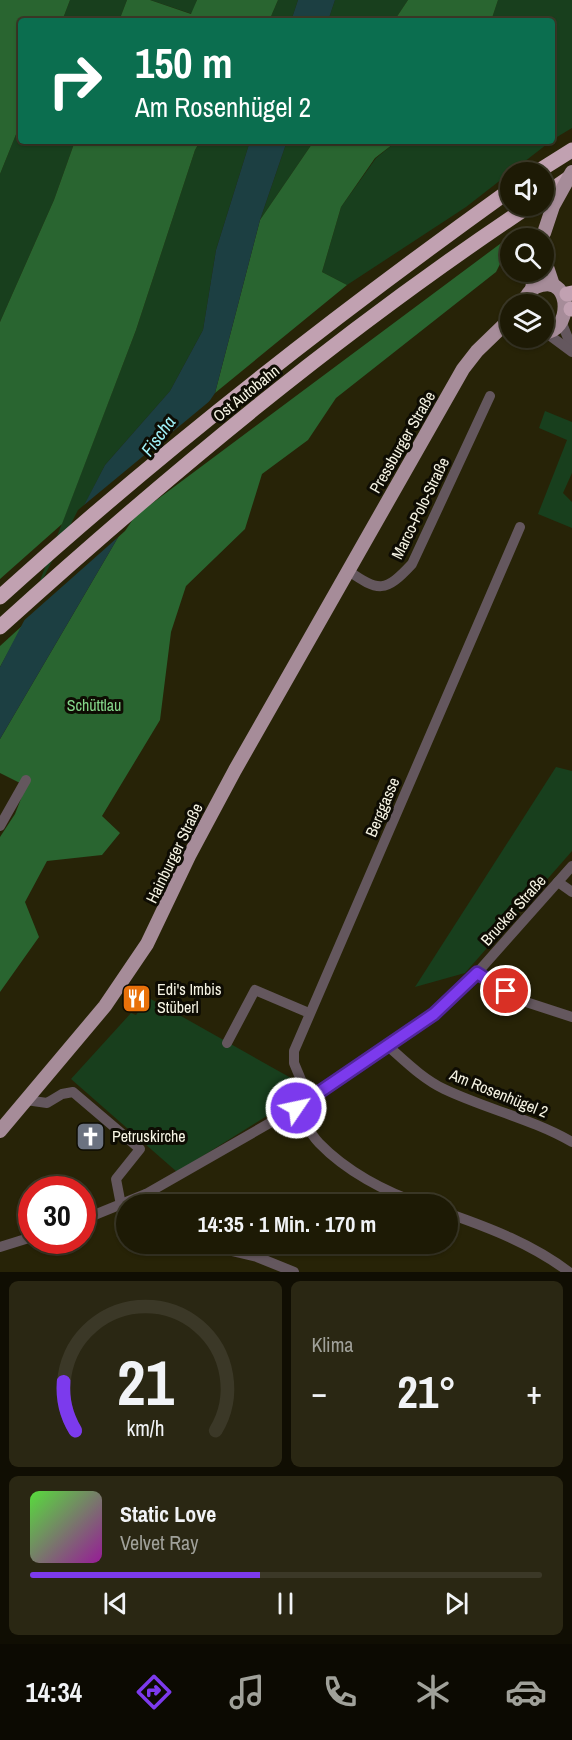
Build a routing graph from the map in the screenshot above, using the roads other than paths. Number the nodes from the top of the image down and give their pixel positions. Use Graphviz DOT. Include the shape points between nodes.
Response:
graph roads {
  1 [pos="572,150"];
  2 [pos="553,162"];
  3 [pos="572,171"];
  4 [pos="572,176"];
  5 [pos="554,188"];
  6 [pos="500,197"];
  7 [pos="514,216"];
  8 [pos="547,228"];
  9 [pos="533,282"];
  10 [pos="552,282"];
  11 [pos="553,285"];
  12 [pos="532,289"];
  13 [pos="529,294"];
  14 [pos="570,301"];
  15 [pos="563,326"];
  16 [pos="500,328"];
  17 [pos="554,329"];
  18 [pos="500,335"];
  19 [pos="492,336"];
  20 [pos="554,338"];
  21 [pos="572,350"];
  22 [pos="490,396"];
  23 [pos="520,527"];
  24 [pos="347,570"];
  25 [pos="0,597"];
  26 [pos="0,627"];
  27 [pos="26,780"];
  28 [pos="0,826"];
  29 [pos="572,866"];
  30 [pos="558,882"];
  31 [pos="572,892"];
  32 [pos="477,973"];
  33 [pos="309,1013"];
  34 [pos="572,1017"];
  35 [pos="227,1042"];
  36 [pos="389,1047"];
  37 [pos="309,1099"];
  38 [pos="26,1100"];
  39 [pos="296,1108"];
  40 [pos="0,1131"];
  41 [pos="572,1142"];
  42 [pos="119,1194"];
  43 [pos="146,1194"];
  44 [pos="399,1194"];
  45 [pos="116,1207"];
  46 [pos="96,1215"];
  47 [pos="458,1217"];
  48 [pos="18,1241"];
  49 [pos="0,1247"];
  50 [pos="244,1254"];
  51 [pos="294,1272"];
  52 [pos="570,1272"];
  1 -- 2 [label="highway"];
  3 -- 8 [label="main road, bridge" via="553,206"];
  4 -- 5 [label="highway"];
  6 -- 25 [label="highway, Ost Autobahn" via="244,389"];
  7 -- 26 [label="highway, Ost Autobahn" via="402,293 300,373 136,506"];
  9 -- 12 [label="main road"];
  10 -- 11 [label="main road"];
  11 -- 12 [label="main road"];
  11 -- 14 [label="main road"];
  12 -- 13 [label="main road"];
  14 -- 15 [label="main road"];
  15 -- 17 [label="main road"];
  15 -- 21 [label="street"];
  16 -- 19 [label="main road, Pressburger Straße"];
  18 -- 19 [label="main road"];
  19 -- 24 [label="main road, Pressburger Straße" via="463,369"];
  20 -- 21 [label="street"];
  22 -- 24 [label="street, Marco-Polo-Straße" via="412,564 395,583 387,586 371,586"];
  23 -- 33 [label="street, Berggasse"];
  24 -- 38 [label="main road, Hainburger Straße" via="199,837 147,944 105,1006"];
  27 -- 28 [label="street"];
  29 -- 30 [label="street, Brucker Straße"];
  30 -- 31 [label="street"];
  30 -- 32 [label="street, Brucker Straße"];
  32 -- 34 [label="street" via="526,1002"];
  32 -- 36 [label="street, Brucker Straße" via="434,1014"];
  33 -- 35 [label="street" via="255,990"];
  33 -- 37 [label="street, Berggasse" via="294,1051 294,1063"];
  36 -- 37 [label="street, Brucker Straße"];
  36 -- 41 [label="street, Am Rosenhügel 2" via="442,1089 553,1131"];
  37 -- 39 [label="street, Brucker Straße"];
  38 -- 40 [label="main road, Hainburger Straße"];
  38 -- 42 [label="street" via="47,1103 73,1092 140,1149 116,1179"];
  39 -- 43 [label="street, Brucker Straße"];
  39 -- 44 [label="street" via="317,1142 338,1160"];
  45 -- 46 [label="street, Brucker Straße"];
  47 -- 52 [label="street" via="499,1231"];
  48 -- 49 [label="street"];
  50 -- 51 [label="street"];
}
